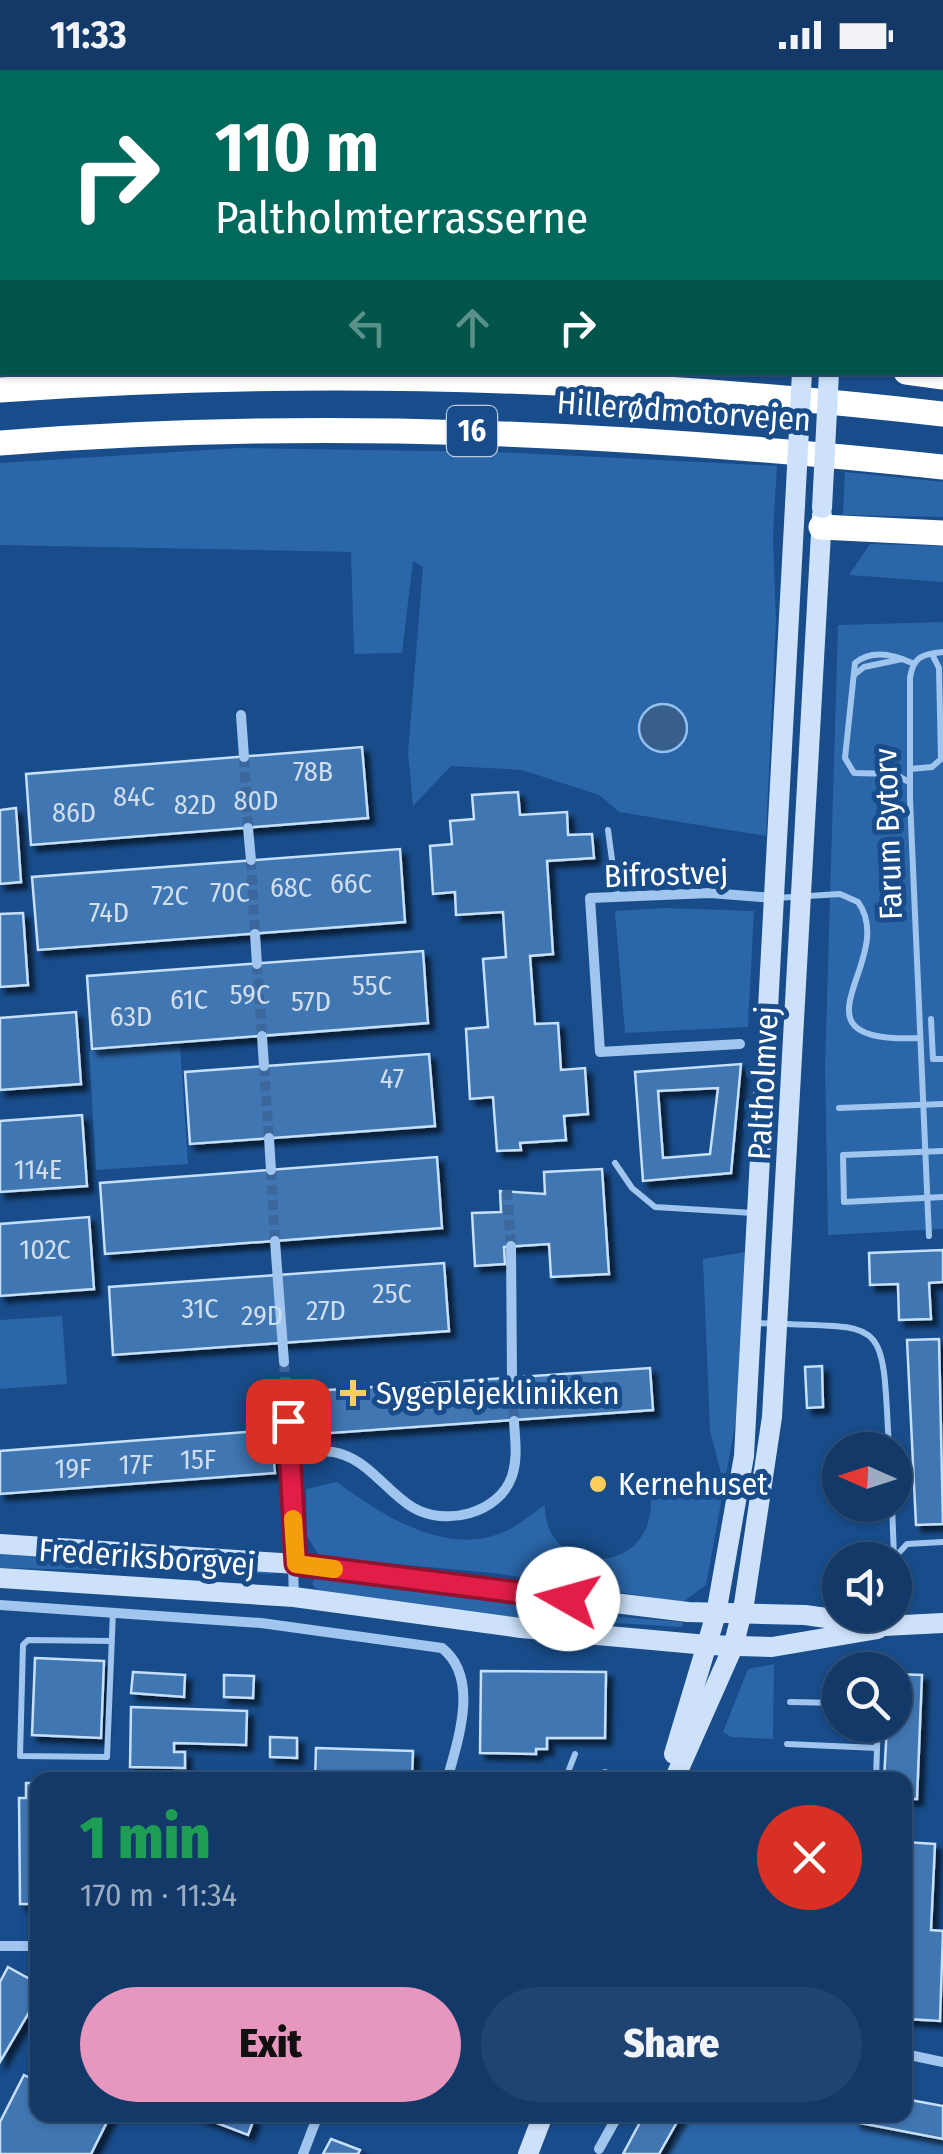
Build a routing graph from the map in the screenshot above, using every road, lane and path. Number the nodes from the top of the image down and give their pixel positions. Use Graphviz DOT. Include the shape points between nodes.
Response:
graph roads {
  1 [pos="802,375"];
  2 [pos="828,375"];
  3 [pos="0,390"];
  4 [pos="943,414"];
  5 [pos="0,443"];
  6 [pos="943,466"];
  7 [pos="795,515"];
  8 [pos="822,517"];
  9 [pos="943,533"];
  10 [pos="943,652"];
  11 [pos="932,653"];
  12 [pos="912,663"];
  13 [pos="241,715"];
  14 [pos="244,757"];
  15 [pos="910,768"];
  16 [pos="910,783"];
  17 [pos="248,828"];
  18 [pos="608,830"];
  19 [pos="250,860"];
  20 [pos="802,894"];
  21 [pos="618,898"];
  22 [pos="775,898"];
  23 [pos="256,934"];
  24 [pos="257,964"];
  25 [pos="931,1018"];
  26 [pos="262,1036"];
  27 [pos="920,1038"];
  28 [pos="740,1044"];
  29 [pos="943,1059"];
  30 [pos="264,1066"];
  31 [pos="943,1104"];
  32 [pos="924,1105"];
  33 [pos="839,1108"];
  34 [pos="269,1138"];
  35 [pos="943,1151"];
  36 [pos="926,1152"];
  37 [pos="615,1163"];
  38 [pos="271,1170"];
  39 [pos="928,1198"];
  40 [pos="943,1198"];
  41 [pos="758,1213"];
  42 [pos="929,1236"];
  43 [pos="276,1241"];
  44 [pos="511,1246"];
  45 [pos="752,1323"];
  46 [pos="779,1324"];
  47 [pos="284,1362"];
  48 [pos="512,1378"];
  49 [pos="288,1421"];
  50 [pos="514,1421"];
  51 [pos="888,1432"];
  52 [pos="290,1456"];
  53 [pos="943,1542"];
  54 [pos="0,1544"];
  55 [pos="912,1544"];
  56 [pos="296,1564"];
  57 [pos="0,1578"];
  58 [pos="294,1597"];
  59 [pos="0,1605"];
  60 [pos="114,1610"];
  61 [pos="716,1614"];
  62 [pos="742,1614"];
  63 [pos="822,1617"];
  64 [pos="943,1623"];
  65 [pos="912,1625"];
  66 [pos="871,1632"];
  67 [pos="112,1641"];
  68 [pos="707,1646"];
  69 [pos="733,1647"];
  70 [pos="790,1702"];
  71 [pos="822,1703"];
  72 [pos="877,1742"];
  73 [pos="787,1744"];
  74 [pos="877,1748"];
  75 [pos="575,1754"];
  76 [pos="450,1772"];
  77 [pos="569,1772"];
  78 [pos="668,1772"];
  79 [pos="678,1772"];
  80 [pos="876,1772"];
  81 [pos="0,1946"];
  82 [pos="30,1946"];
  83 [pos="912,2055"];
  84 [pos="943,2062"];
  85 [pos="315,2122"];
  86 [pos="540,2122"];
  87 [pos="614,2122"];
  88 [pos="599,2149"];
  89 [pos="304,2154"];
  90 [pos="528,2154"];
  1 -- 7 [label="street, Paltholmvej, bridge"];
  2 -- 8 [label="street, Paltholmvej, bridge"];
  3 -- 4 [label="highway, Hillerødmotorvejen / 16" via="255,378 503,378 766,394"];
  5 -- 6 [label="highway, Hillerødmotorvejen / 16" via="258,430 519,432"];
  7 -- 8 [label="street"];
  7 -- 22 [label="street, Paltholmvej"];
  8 -- 9 [label="highway"];
  8 -- 20 [label="street, Paltholmvej"];
  10 -- 11 [label="lane"];
  11 -- 12 [label="lane"];
  11 -- 15 [label="lane" via="939,668 940,759 932,767"];
  12 -- 15 [label="lane, Farum Bytorv"];
  12 -- 16 [label="lane" via="890,654 855,663 848,766 862,776 894,774"];
  13 -- 14 [label="street"];
  15 -- 16 [label="lane, Farum Bytorv"];
  16 -- 27 [label="lane, Farum Bytorv"];
  17 -- 19 [label="street"];
  18 -- 21 [label="lane"];
  20 -- 22 [label="lane, Farum Bytorv"];
  20 -- 27 [label="lane, Farum Bytorv" via="848,896 863,910 868,928 851,1000 859,1033 880,1040"];
  20 -- 46 [label="street, Paltholmvej"];
  21 -- 22 [label="street, Bifrostvej"];
  21 -- 28 [label="street, Bifrostvej" via="590,898 600,1052"];
  22 -- 41 [label="street, Paltholmvej"];
  23 -- 24 [label="street"];
  25 -- 29 [label="lane" via="933,1059"];
  26 -- 30 [label="street"];
  27 -- 32 [label="lane, Farum Bytorv"];
  31 -- 32 [label="lane"];
  32 -- 33 [label="lane"];
  32 -- 36 [label="lane, Farum Bytorv"];
  34 -- 38 [label="street"];
  35 -- 36 [label="lane"];
  36 -- 39 [label="lane, Farum Bytorv"];
  36 -- 39 [label="lane" via="843,1155 844,1202"];
  37 -- 41 [label="lane" via="655,1207"];
  39 -- 40 [label="lane"];
  39 -- 42 [label="lane, Farum Bytorv"];
  41 -- 45 [label="street, Paltholmvej"];
  43 -- 47 [label="street"];
  44 -- 48 [label="street"];
  45 -- 46 [label="lane"];
  45 -- 61 [label="street, Paltholmvej" via="744,1456"];
  46 -- 51 [label="lane" via="854,1326 872,1334 884,1356"];
  46 -- 62 [label="street, Paltholmvej" via="764,1484"];
  49 -- 52 [label="street"];
  50 -- 52 [label="street" via="511,1480 501,1496 463,1515 414,1509 348,1456"];
  52 -- 56 [label="street"];
  53 -- 55 [label="lane"];
  54 -- 56 [label="street, Frederiksborgvej"];
  56 -- 58 [label="street"];
  56 -- 61 [label="street, Frederiksborgvej"];
  57 -- 58 [label="street, Frederiksborgvej"];
  58 -- 68 [label="street, Frederiksborgvej"];
  59 -- 60 [label="street"];
  60 -- 67 [label="lane"];
  60 -- 76 [label="street" via="426,1643 454,1658 463,1693"];
  61 -- 62 [label="street, Frederiksborgvej"];
  61 -- 68 [label="street, Paltholmvej"];
  62 -- 63 [label="street, Frederiksborgvej"];
  62 -- 69 [label="street, Paltholmvej"];
  64 -- 65 [label="street, Frederiksborgvej"];
  66 -- 69 [label="street, Frederiksborgvej"];
  67 -- 67 [label="lane" via="107,1758 20,1756 23,1646 28,1640"];
  68 -- 69 [label="street, Frederiksborgvej"];
  68 -- 78 [label="street, Paltholmvej"];
  69 -- 79 [label="street, Paltholmvej"];
  70 -- 71 [label="lane"];
  72 -- 74 [label="lane"];
  73 -- 74 [label="lane"];
  74 -- 80 [label="lane"];
  75 -- 77 [label="lane"];
  81 -- 82 [label="street"];
  83 -- 84 [label="street"];
  85 -- 89 [label="street"];
  86 -- 90 [label="street"];
  87 -- 88 [label="street"];
}
